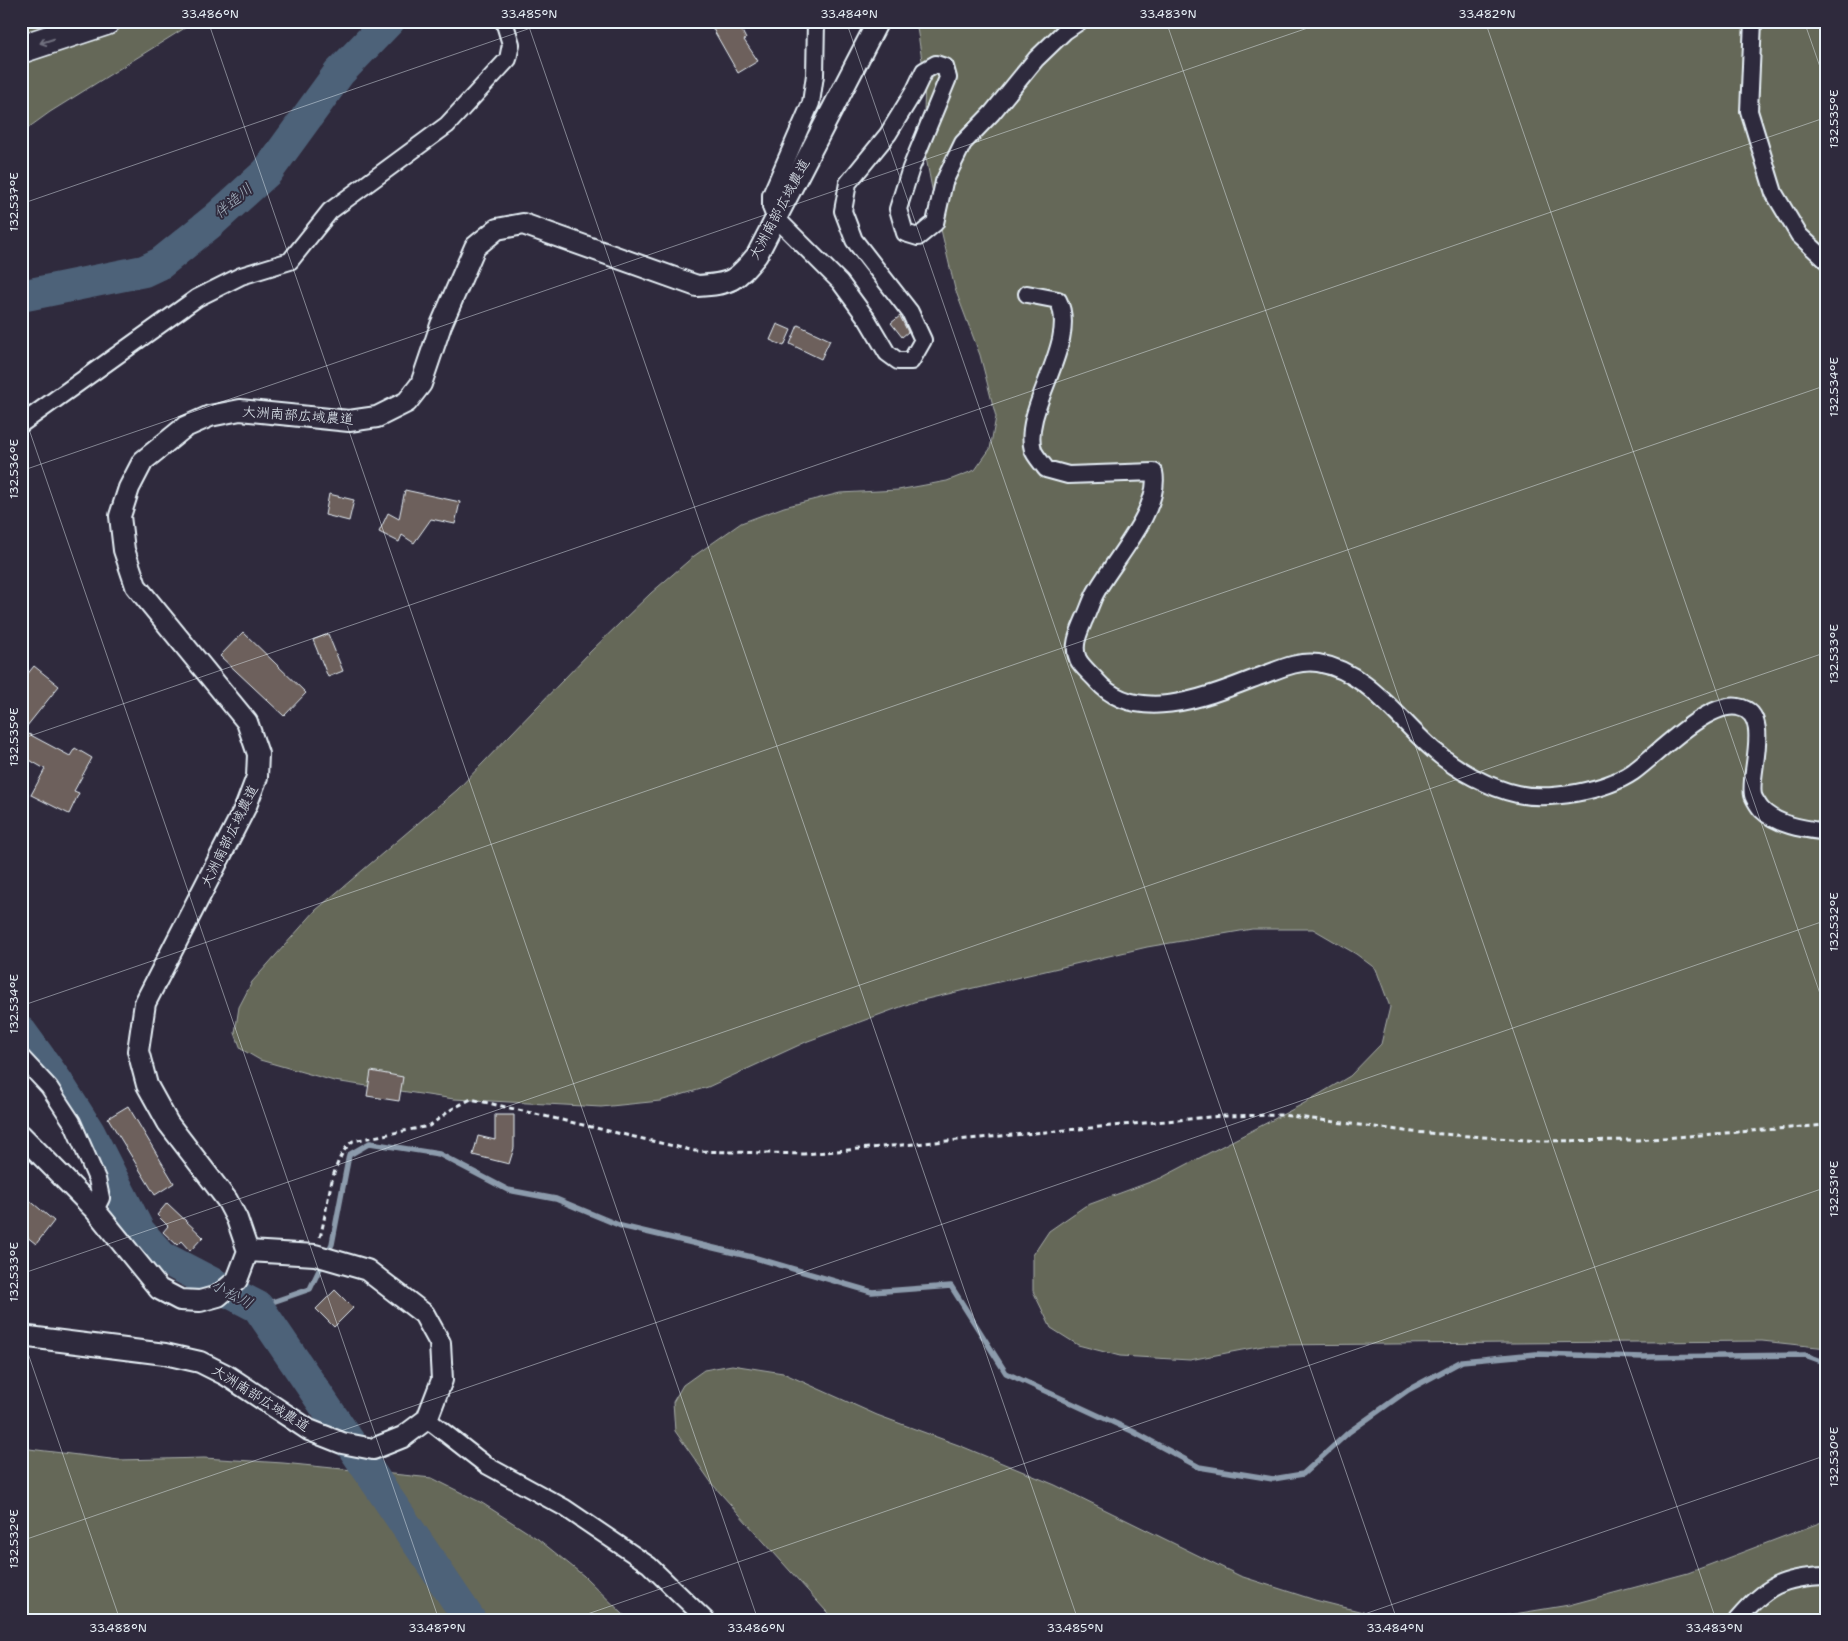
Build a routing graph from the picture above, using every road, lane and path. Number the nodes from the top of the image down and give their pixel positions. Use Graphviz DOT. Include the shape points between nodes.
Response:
graph roads {
  1 [pos="106,21"];
  2 [pos="504,21"];
  3 [pos="816,21"];
  4 [pos="878,21"];
  5 [pos="1080,21"];
  6 [pos="1753,21"];
  7 [pos="21,49"];
  8 [pos="775,217"];
  9 [pos="1827,261"];
  10 [pos="1027,294"];
  11 [pos="21,424"];
  12 [pos="1827,832"];
  13 [pos="21,1057"];
  14 [pos="1827,1125"];
  15 [pos="21,1135"];
  16 [pos="95,1210"];
  17 [pos="248,1251"];
  18 [pos="315,1255"];
  19 [pos="21,1336"];
  20 [pos="427,1419"];
  21 [pos="1827,1576"];
  22 [pos="706,1620"];
  23 [pos="1737,1620"];
  1 -- 7 [label="highway, one-way"];
  2 -- 11 [label="street" via="510,44 508,59 447,125 330,211 290,261 242,276 198,298"];
  3 -- 8 [label="street" via="811,103 771,195"];
  4 -- 8 [label="street, 大洲南部広域農道"];
  5 -- 8 [label="street" via="1036,59 964,143 944,182 935,223 918,237 905,233 898,209 948,78 945,67 936,64 924,71 888,134 848,183 843,211 854,240 910,312 923,340 911,361 898,361 887,353 840,282"];
  6 -- 9 [label="street" via="1749,110 1774,193 1799,235"];
  8 -- 17 [label="street, 大洲南部広域農道" via="757,255 738,277 697,286 523,224 497,229 475,247 441,326 421,384 406,402 378,417 349,421 240,410 210,416 185,427 143,461 129,488 120,516 124,550 136,586 247,722 258,754 257,777 246,806 145,1003 138,1052 147,1085 168,1123 227,1200 238,1219"];
  10 -- 12 [label="street" via="1058,300 1064,312 1057,352 1032,427 1033,450 1046,469 1068,475 1154,472 1156,482 1150,506 1095,595 1075,640 1078,659 1104,689 1127,702 1163,705 1213,694 1303,661 1333,666 1371,689 1437,753 1480,781 1518,795 1568,795 1608,786 1633,772 1674,736 1703,718 1718,709 1739,707 1751,714 1758,729 1753,795 1763,811 1793,826"];
  13 -- 16 [label="street" via="49,1087 72,1122 97,1179 101,1198"];
  14 -- 18 [label="path" via="1638,1140 1540,1141 1413,1132 1282,1116 1221,1116 804,1154 695,1151 471,1099 429,1126 353,1141 345,1147 335,1172"];
  15 -- 16 [label="street"];
  16 -- 17 [label="street" via="159,1289 180,1300 218,1296 237,1280"];
  17 -- 18 [label="street"];
  18 -- 20 [label="street" via="367,1270 424,1314 440,1343 442,1380"];
  19 -- 20 [label="street, 大洲南部広域農道" via="165,1354 200,1362 226,1375 309,1430 342,1443 373,1449 403,1437"];
  20 -- 22 [label="street" via="486,1465 565,1508 649,1565"];
  21 -- 23 [label="street" via="1801,1577 1778,1583 1753,1602"];
}
